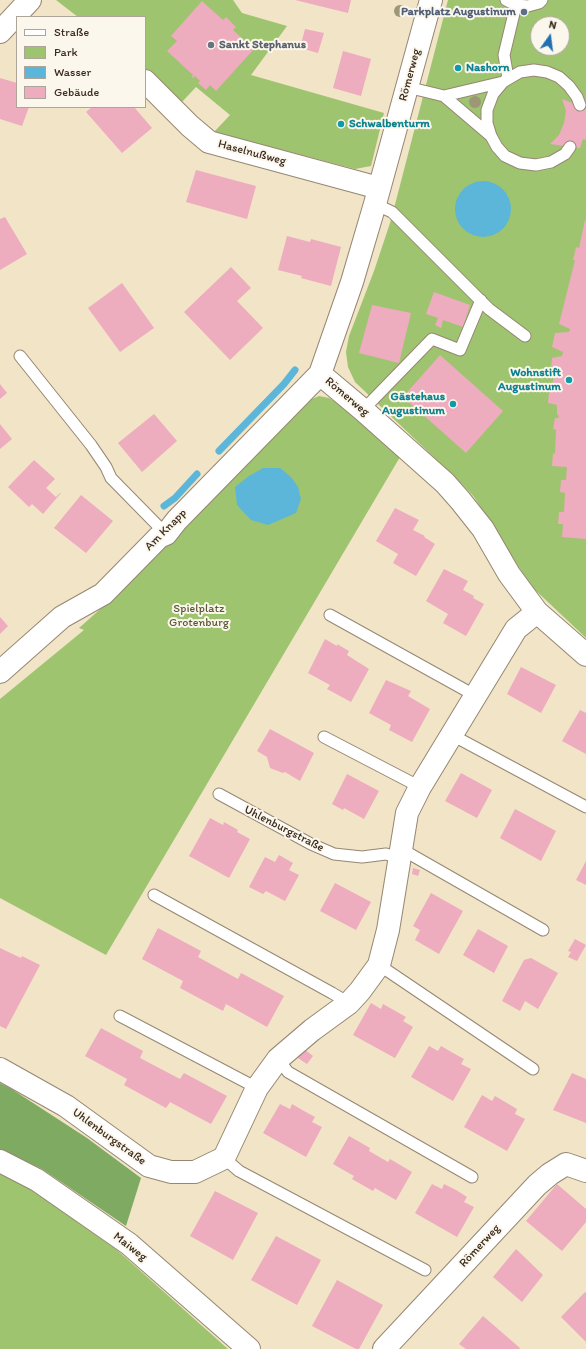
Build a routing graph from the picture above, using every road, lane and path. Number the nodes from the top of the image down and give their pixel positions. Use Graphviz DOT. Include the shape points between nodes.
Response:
graph roads {
  1 [pos="30,0"];
  2 [pos="431,0"];
  3 [pos="506,0"];
  4 [pos="542,0"];
  5 [pos="516,5"];
  6 [pos="0,32"];
  7 [pos="505,80"];
  8 [pos="146,82"];
  9 [pos="407,87"];
  10 [pos="444,96"];
  11 [pos="580,105"];
  12 [pos="490,136"];
  13 [pos="570,147"];
  14 [pos="377,196"];
  15 [pos="481,300"];
  16 [pos="525,336"];
  17 [pos="20,356"];
  18 [pos="320,374"];
  19 [pos="363,410"];
  20 [pos="166,534"];
  21 [pos="537,612"];
  22 [pos="330,615"];
  23 [pos="586,655"];
  24 [pos="0,672"];
  25 [pos="476,696"];
  26 [pos="452,735"];
  27 [pos="324,737"];
  28 [pos="420,787"];
  29 [pos="219,794"];
  30 [pos="586,806"];
  31 [pos="400,855"];
  32 [pos="154,895"];
  33 [pos="543,930"];
  34 [pos="379,965"];
  35 [pos="349,1003"];
  36 [pos="120,1016"];
  37 [pos="278,1059"];
  38 [pos="0,1069"];
  39 [pos="533,1069"];
  40 [pos="257,1088"];
  41 [pos="224,1158"];
  42 [pos="0,1161"];
  43 [pos="586,1171"];
  44 [pos="472,1177"];
  45 [pos="425,1270"];
  46 [pos="249,1349"];
  47 [pos="384,1349"];
  1 -- 6 [label="street"];
  2 -- 9 [label="street, Römerweg"];
  3 -- 5 [label="lane"];
  4 -- 5 [label="lane" via="528,6"];
  5 -- 7 [label="lane" via="504,55"];
  7 -- 10 [label="lane"];
  7 -- 11 [label="lane" via="520,72 547,72 559,77 569,86"];
  7 -- 12 [label="lane" via="493,94 487,110"];
  8 -- 14 [label="street, Haselnußweg" via="209,142"];
  9 -- 10 [label="lane"];
  9 -- 14 [label="street, Römerweg"];
  10 -- 12 [label="lane"];
  12 -- 13 [label="lane" via="506,156 520,163 536,165 551,162 565,154"];
  14 -- 15 [label="lane"];
  14 -- 18 [label="street, Römerweg" via="352,282"];
  15 -- 16 [label="lane"];
  15 -- 19 [label="lane" via="460,350 432,339"];
  17 -- 20 [label="lane" via="91,445 111,478"];
  18 -- 19 [label="street, Römerweg"];
  18 -- 20 [label="street, Am Knapp"];
  19 -- 21 [label="street, Römerweg" via="460,500 482,529 508,574"];
  20 -- 24 [label="street, Am Knapp" via="159,536 103,594 62,617"];
  21 -- 23 [label="street, Römerweg"];
  21 -- 25 [label="street" via="516,630"];
  22 -- 25 [label="lane"];
  25 -- 26 [label="street"];
  26 -- 28 [label="street"];
  26 -- 30 [label="lane"];
  27 -- 28 [label="lane"];
  28 -- 31 [label="street" via="407,813"];
  29 -- 31 [label="lane, Uhlenburgstraße" via="334,854 362,857"];
  31 -- 33 [label="lane, Uhlenburgstraße" via="410,854"];
  31 -- 34 [label="street" via="388,930"];
  32 -- 35 [label="lane"];
  34 -- 35 [label="street"];
  34 -- 39 [label="lane"];
  35 -- 37 [label="street"];
  36 -- 40 [label="lane"];
  37 -- 40 [label="street"];
  37 -- 44 [label="lane" via="288,1072"];
  38 -- 41 [label="street, Uhlenburgstraße" via="66,1106 149,1166 171,1172 195,1172"];
  40 -- 41 [label="street"];
  41 -- 45 [label="lane" via="239,1171"];
  42 -- 46 [label="street, Maiweg" via="37,1180 129,1244"];
  43 -- 47 [label="street, Römerweg" via="566,1164 536,1185"];
}
